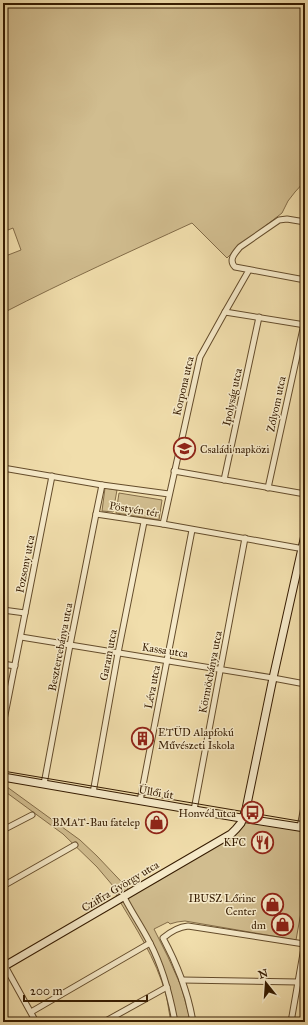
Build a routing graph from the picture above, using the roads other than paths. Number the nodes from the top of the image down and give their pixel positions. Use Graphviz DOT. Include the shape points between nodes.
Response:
graph roads {
  1 [pos="305,222"];
  2 [pos="249,270"];
  3 [pos="305,280"];
  4 [pos="225,312"];
  5 [pos="259,317"];
  6 [pos="304,324"];
  7 [pos="3,468"];
  8 [pos="174,471"];
  9 [pos="52,476"];
  10 [pos="224,480"];
  11 [pos="102,485"];
  12 [pos="268,488"];
  13 [pos="169,494"];
  14 [pos="305,494"];
  15 [pos="96,514"];
  16 [pos="144,522"];
  17 [pos="163,524"];
  18 [pos="192,530"];
  19 [pos="305,535"];
  20 [pos="245,538"];
  21 [pos="303,549"];
  22 [pos="3,610"];
  23 [pos="25,613"];
  24 [pos="21,637"];
  25 [pos="70,645"];
  26 [pos="118,653"];
  27 [pos="167,661"];
  28 [pos="3,664"];
  29 [pos="15,666"];
  30 [pos="220,670"];
  31 [pos="273,678"];
  32 [pos="305,684"];
  33 [pos="3,721"];
  34 [pos="3,777"];
  35 [pos="44,784"];
  36 [pos="93,793"];
  37 [pos="140,801"];
  38 [pos="305,802"];
  39 [pos="194,810"];
  40 [pos="32,814"];
  41 [pos="243,818"];
  42 [pos="302,828"];
  43 [pos="3,830"];
  44 [pos="75,845"];
  45 [pos="3,886"];
  46 [pos="124,897"];
  47 [pos="305,941"];
  48 [pos="150,943"];
  49 [pos="304,944"];
  50 [pos="4,966"];
  51 [pos="182,980"];
  52 [pos="298,982"];
  53 [pos="167,987"];
  54 [pos="31,1012"];
  55 [pos="293,1021"];
  56 [pos="36,1022"];
  57 [pos="104,1022"];
  58 [pos="175,1022"];
  59 [pos="193,1022"];
  60 [pos="274,1022"];
  1 -- 2 [label="street" via="279,220 240,247 232,257 232,265"];
  2 -- 3 [label="street"];
  2 -- 4 [label="street, Korpona utca"];
  4 -- 5 [label="street"];
  4 -- 8 [label="street, Korpona utca" via="200,358"];
  5 -- 6 [label="street"];
  5 -- 10 [label="street, Ipolyság utca"];
  6 -- 12 [label="street, Zólyom utca"];
  7 -- 9 [label="street"];
  8 -- 10 [label="street"];
  8 -- 13 [label="street, Korpona utca"];
  9 -- 11 [label="street"];
  9 -- 23 [label="street, Pozsony utca"];
  10 -- 12 [label="street"];
  11 -- 13 [label="street, Pöstyén tér"];
  11 -- 15 [label="street, Pöstyén tér"];
  12 -- 14 [label="street"];
  13 -- 17 [label="street, Pöstyén tér"];
  15 -- 16 [label="street, Pöstyén tér"];
  15 -- 25 [label="street, Besztercebánya utca"];
  16 -- 17 [label="street, Pöstyén tér"];
  16 -- 26 [label="street, Garam utca"];
  17 -- 18 [label="street"];
  18 -- 20 [label="street"];
  18 -- 27 [label="street, Léva utca"];
  19 -- 21 [label="street"];
  20 -- 21 [label="street"];
  20 -- 30 [label="street, Körmöcbánya utca"];
  21 -- 31 [label="street"];
  22 -- 23 [label="street"];
  23 -- 24 [label="street, Pozsony utca"];
  24 -- 25 [label="street, Kassa utca"];
  24 -- 29 [label="street, Pozsony utca"];
  25 -- 26 [label="street, Kassa utca"];
  25 -- 35 [label="street, Besztercebánya utca"];
  26 -- 27 [label="street, Kassa utca"];
  26 -- 36 [label="street, Garam utca"];
  27 -- 30 [label="street, Kassa utca"];
  27 -- 37 [label="street, Léva utca"];
  28 -- 29 [label="street"];
  29 -- 33 [label="street, Pozsony utca"];
  30 -- 31 [label="street, Kassa utca"];
  30 -- 39 [label="street, Körmöcbánya utca"];
  31 -- 32 [label="street, Kassa utca"];
  31 -- 41 [label="street"];
  34 -- 35 [label="street, Üllői út"];
  35 -- 36 [label="street, Üllői út"];
  36 -- 37 [label="street, Üllői út"];
  37 -- 39 [label="street, Üllői út"];
  38 -- 42 [label="street"];
  39 -- 41 [label="street, Üllői út"];
  40 -- 43 [label="street"];
  41 -- 42 [label="street, Üllői út"];
  41 -- 46 [label="street, Cziffra György utca" via="231,834"];
  44 -- 45 [label="street"];
  46 -- 48 [label="street"];
  46 -- 50 [label="street, Cziffra György utca"];
  47 -- 49 [label="street"];
  48 -- 53 [label="street"];
  48 -- 54 [label="street"];
  49 -- 51 [label="street" via="188,926 174,930 163,938"];
  49 -- 52 [label="street"];
  50 -- 54 [label="street"];
  51 -- 52 [label="street"];
  51 -- 59 [label="street"];
  52 -- 55 [label="street"];
  53 -- 57 [label="street"];
  53 -- 58 [label="street"];
  54 -- 56 [label="street"];
  55 -- 60 [label="street"];
}
